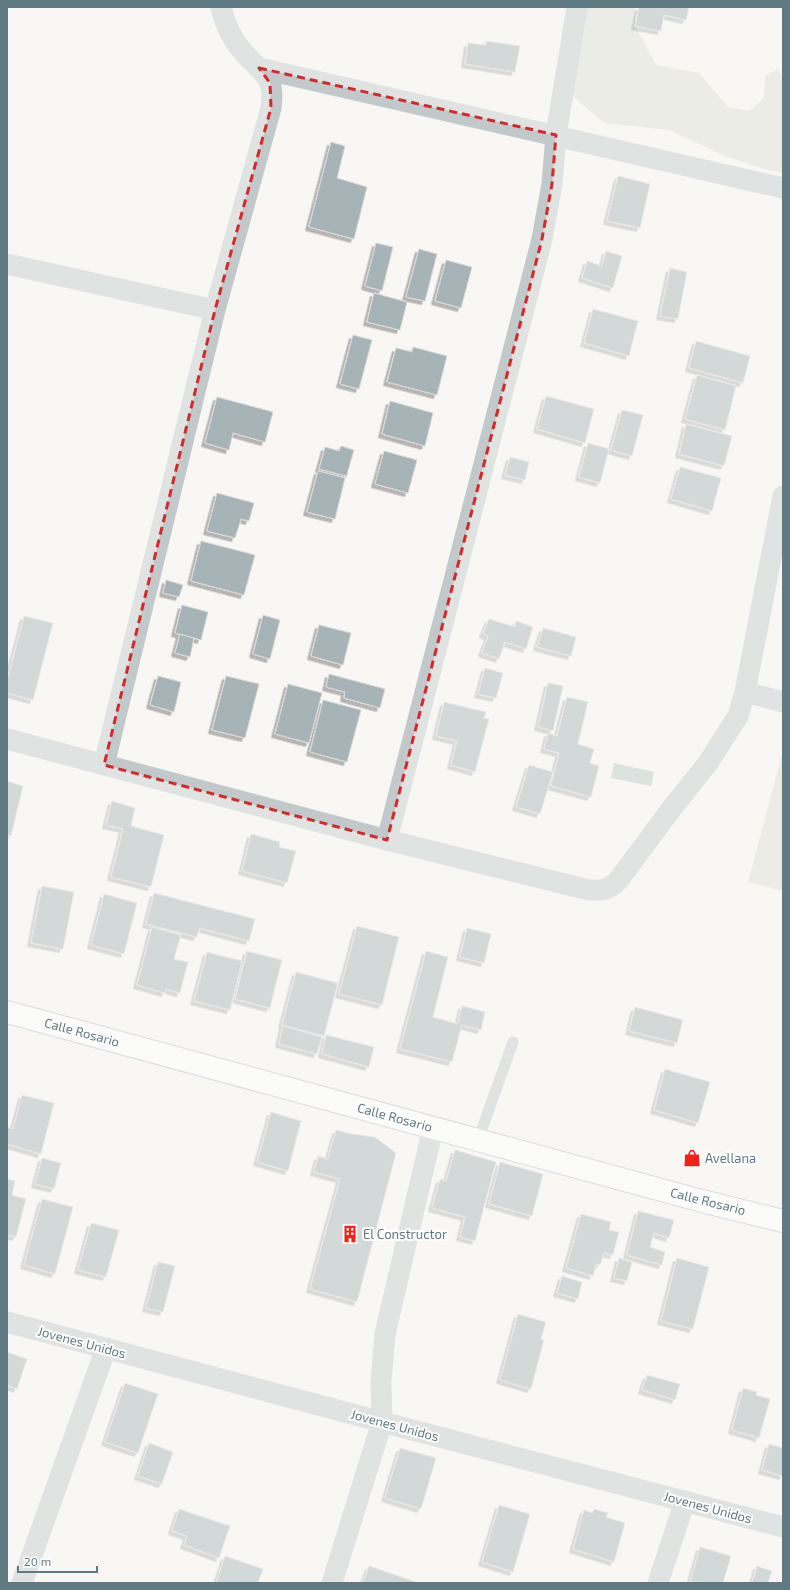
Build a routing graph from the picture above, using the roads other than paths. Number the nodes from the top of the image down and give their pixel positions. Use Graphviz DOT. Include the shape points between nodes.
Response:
graph roads {
  1 [pos="221,7"];
  2 [pos="577,7"];
  3 [pos="259,68"];
  4 [pos="556,135"];
  5 [pos="783,188"];
  6 [pos="7,264"];
  7 [pos="215,310"];
  8 [pos="783,496"];
  9 [pos="745,692"];
  10 [pos="783,702"];
  11 [pos="7,739"];
  12 [pos="104,765"];
  13 [pos="387,840"];
  14 [pos="7,1012"];
  15 [pos="513,1042"];
  16 [pos="433,1128"];
  17 [pos="478,1140"];
  18 [pos="783,1221"];
  19 [pos="7,1322"];
  20 [pos="106,1348"];
  21 [pos="382,1422"];
  22 [pos="685,1501"];
  23 [pos="783,1527"];
  24 [pos="22,1583"];
  25 [pos="332,1583"];
  26 [pos="658,1583"];
  1 -- 3 [label="street" via="224,22 232,37"];
  2 -- 4 [label="street"];
  3 -- 4 [label="street"];
  3 -- 7 [label="street" via="270,83 271,108"];
  4 -- 5 [label="street"];
  4 -- 13 [label="street" via="552,184 542,239"];
  6 -- 7 [label="street"];
  7 -- 12 [label="street"];
  8 -- 9 [label="street"];
  9 -- 10 [label="street"];
  9 -- 13 [label="street" via="738,716 708,763 614,886 602,891 589,890"];
  11 -- 12 [label="street"];
  12 -- 13 [label="street"];
  14 -- 16 [label="main road, Calle Rosario"];
  15 -- 17 [label="lane"];
  16 -- 17 [label="main road, Calle Rosario"];
  16 -- 21 [label="street" via="386,1334 381,1382"];
  17 -- 18 [label="main road, Calle Rosario"];
  19 -- 20 [label="street, Jovenes Unidos"];
  20 -- 21 [label="street, Jovenes Unidos"];
  20 -- 24 [label="street"];
  21 -- 22 [label="street, Jovenes Unidos"];
  21 -- 25 [label="street"];
  22 -- 23 [label="street, Jovenes Unidos"];
  22 -- 26 [label="street"];
}
